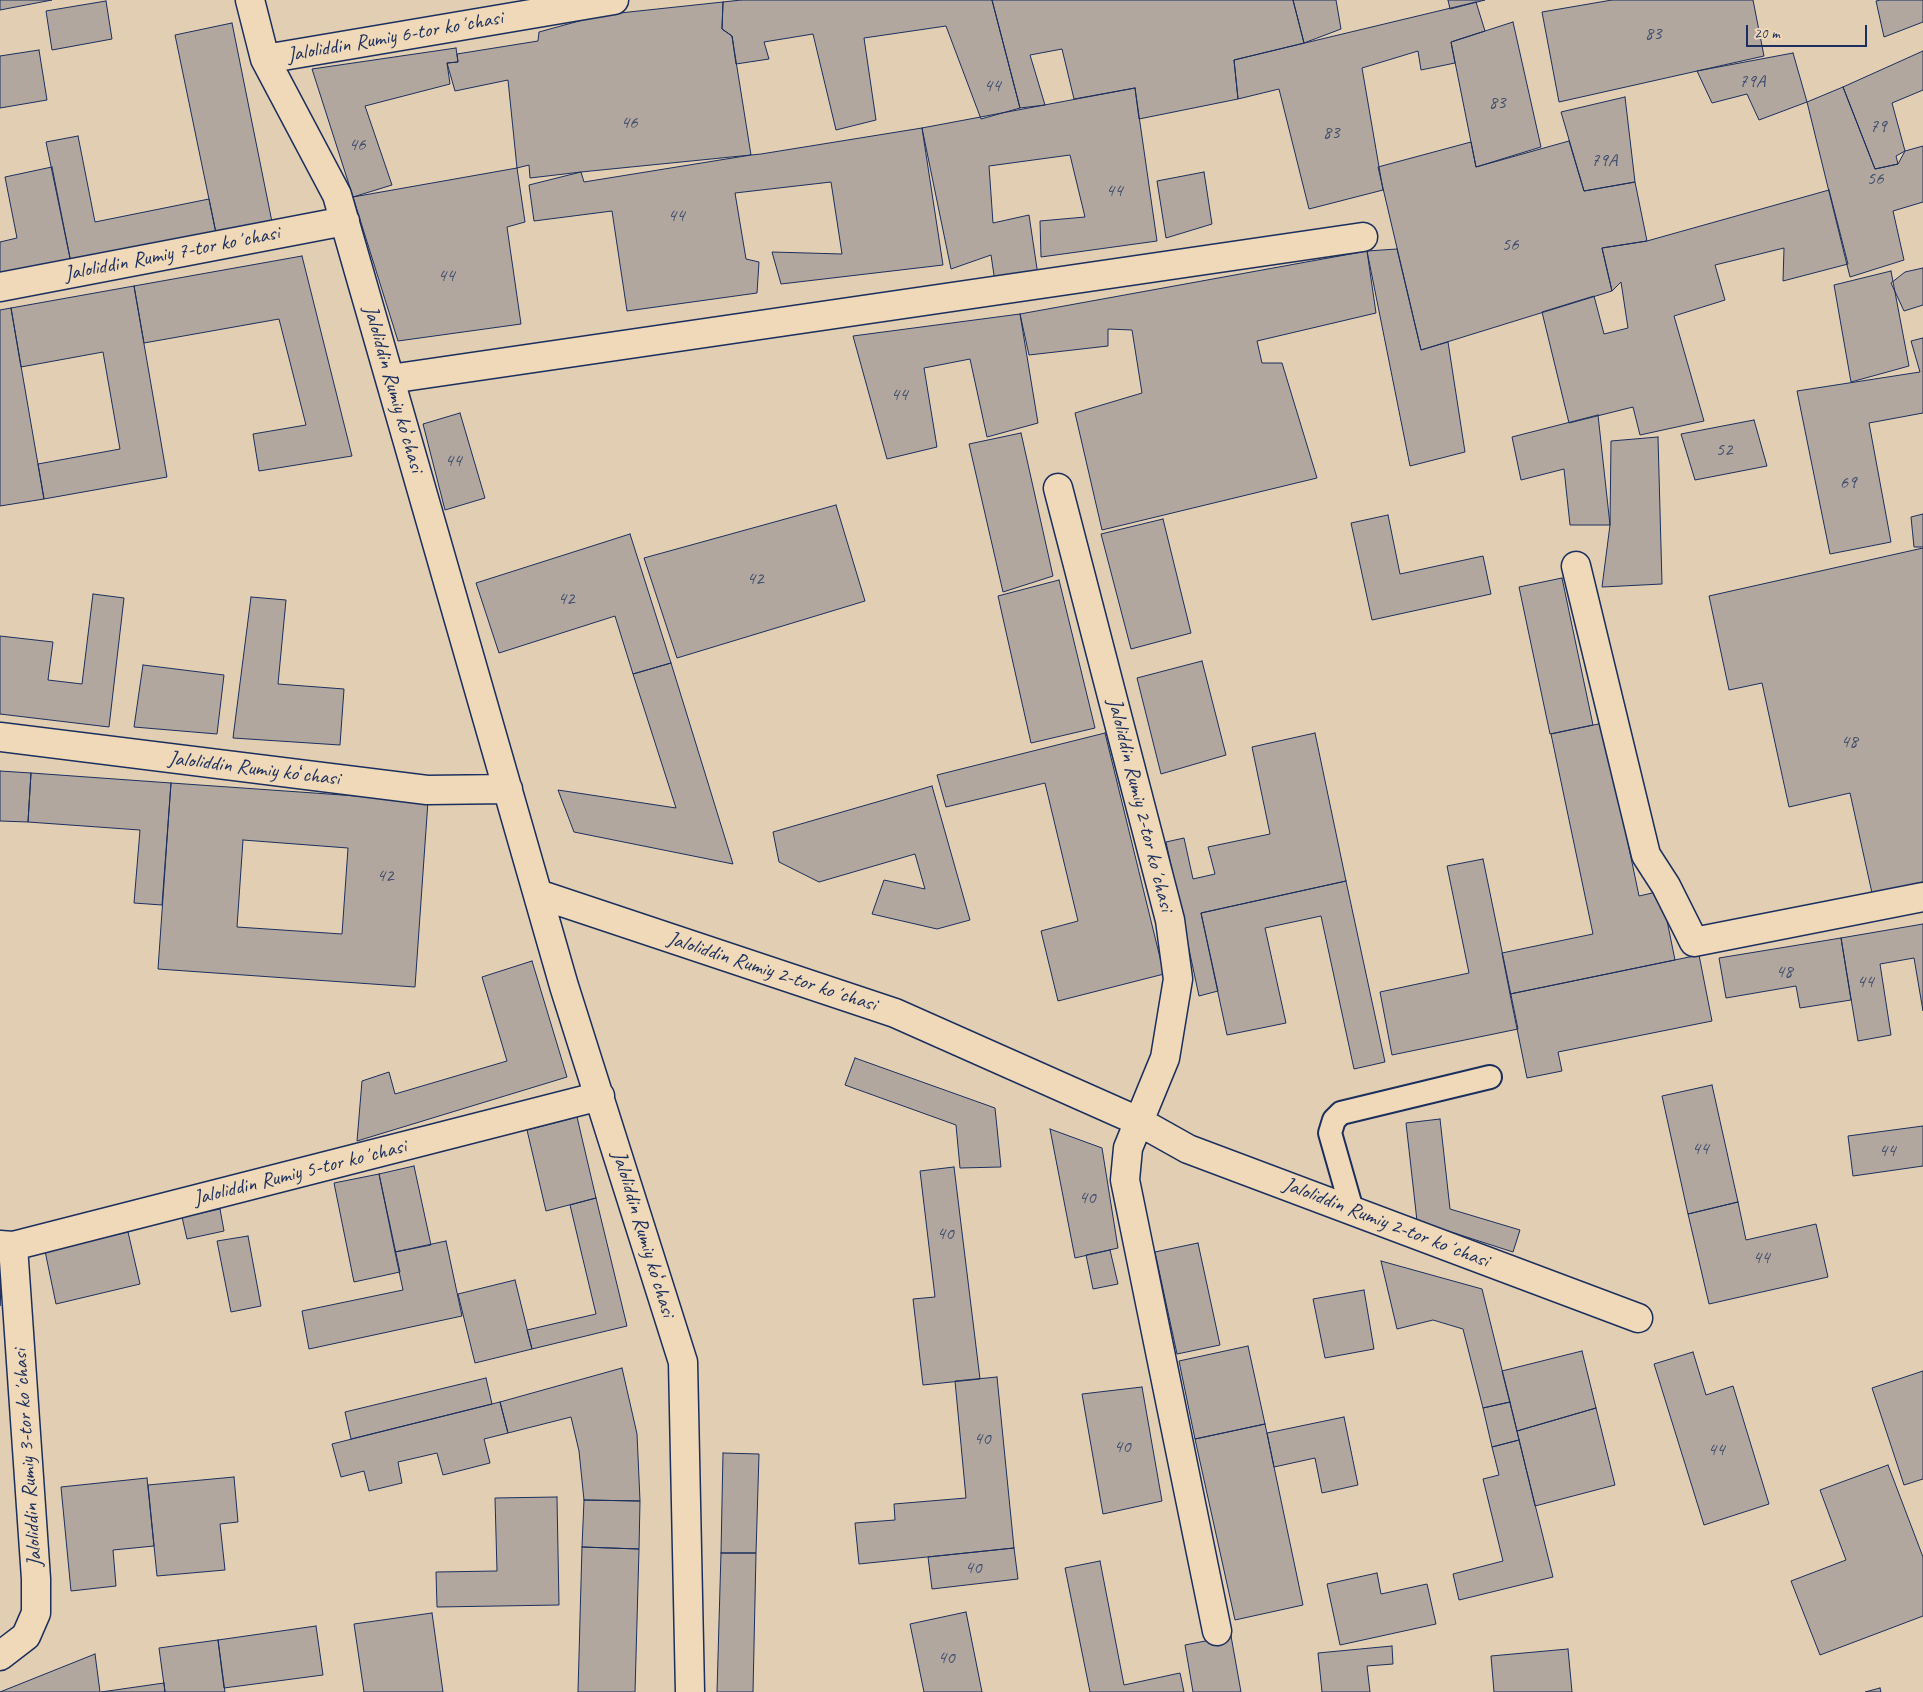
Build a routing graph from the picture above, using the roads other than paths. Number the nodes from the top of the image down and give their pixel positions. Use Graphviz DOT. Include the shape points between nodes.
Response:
graph roads {
  1 [pos="250,0"];
  2 [pos="614,0"];
  3 [pos="265,59"];
  4 [pos="345,221"];
  5 [pos="1363,236"];
  6 [pos="0,287"];
  7 [pos="390,379"];
  8 [pos="1058,488"];
  9 [pos="1576,566"];
  10 [pos="0,737"];
  11 [pos="508,789"];
  12 [pos="538,894"];
  13 [pos="1923,897"];
  14 [pos="1490,1077"];
  15 [pos="600,1096"];
  16 [pos="1138,1121"];
  17 [pos="1352,1210"];
  18 [pos="6,1246"];
  19 [pos="1638,1318"];
  20 [pos="1218,1631"];
  21 [pos="0,1656"];
  22 [pos="690,1692"];
  1 -- 3 [label="street, Jaloliddin Rumiy koʻchasi"];
  2 -- 3 [label="street, Jaloliddin Rumiy 6-tor koʼchasi"];
  3 -- 4 [label="street, Jaloliddin Rumiy koʻchasi" via="337,195"];
  4 -- 6 [label="street, Jaloliddin Rumiy 7-tor koʼchasi"];
  4 -- 7 [label="street, Jaloliddin Rumiy koʻchasi"];
  5 -- 7 [label="street"];
  7 -- 11 [label="street, Jaloliddin Rumiy koʻchasi"];
  8 -- 16 [label="street, Jaloliddin Rumiy 2-tor koʼchasi" via="1170,920 1178,979 1166,1058"];
  9 -- 13 [label="street" via="1646,855 1666,886 1694,942"];
  10 -- 11 [label="street, Jaloliddin Rumiy koʻchasi" via="427,790"];
  11 -- 12 [label="street, Jaloliddin Rumiy koʻchasi"];
  12 -- 15 [label="street, Jaloliddin Rumiy koʻchasi"];
  12 -- 16 [label="street, Jaloliddin Rumiy 2-tor koʼchasi" via="895,1013"];
  14 -- 17 [label="lane" via="1341,1113 1334,1120 1330,1133"];
  15 -- 18 [label="street, Jaloliddin Rumiy 5-tor koʼchasi"];
  15 -- 22 [label="street, Jaloliddin Rumiy koʻchasi" via="683,1362"];
  16 -- 17 [label="street, Jaloliddin Rumiy 2-tor koʼchasi" via="1188,1149"];
  16 -- 20 [label="street, Jaloliddin Rumiy 2-tor koʼchasi" via="1128,1148 1125,1180"];
  17 -- 19 [label="street, Jaloliddin Rumiy 2-tor koʼchasi"];
  18 -- 21 [label="street, Jaloliddin Rumiy 3-tor koʼchasi" via="36,1579 36,1613 26,1636"];
}
